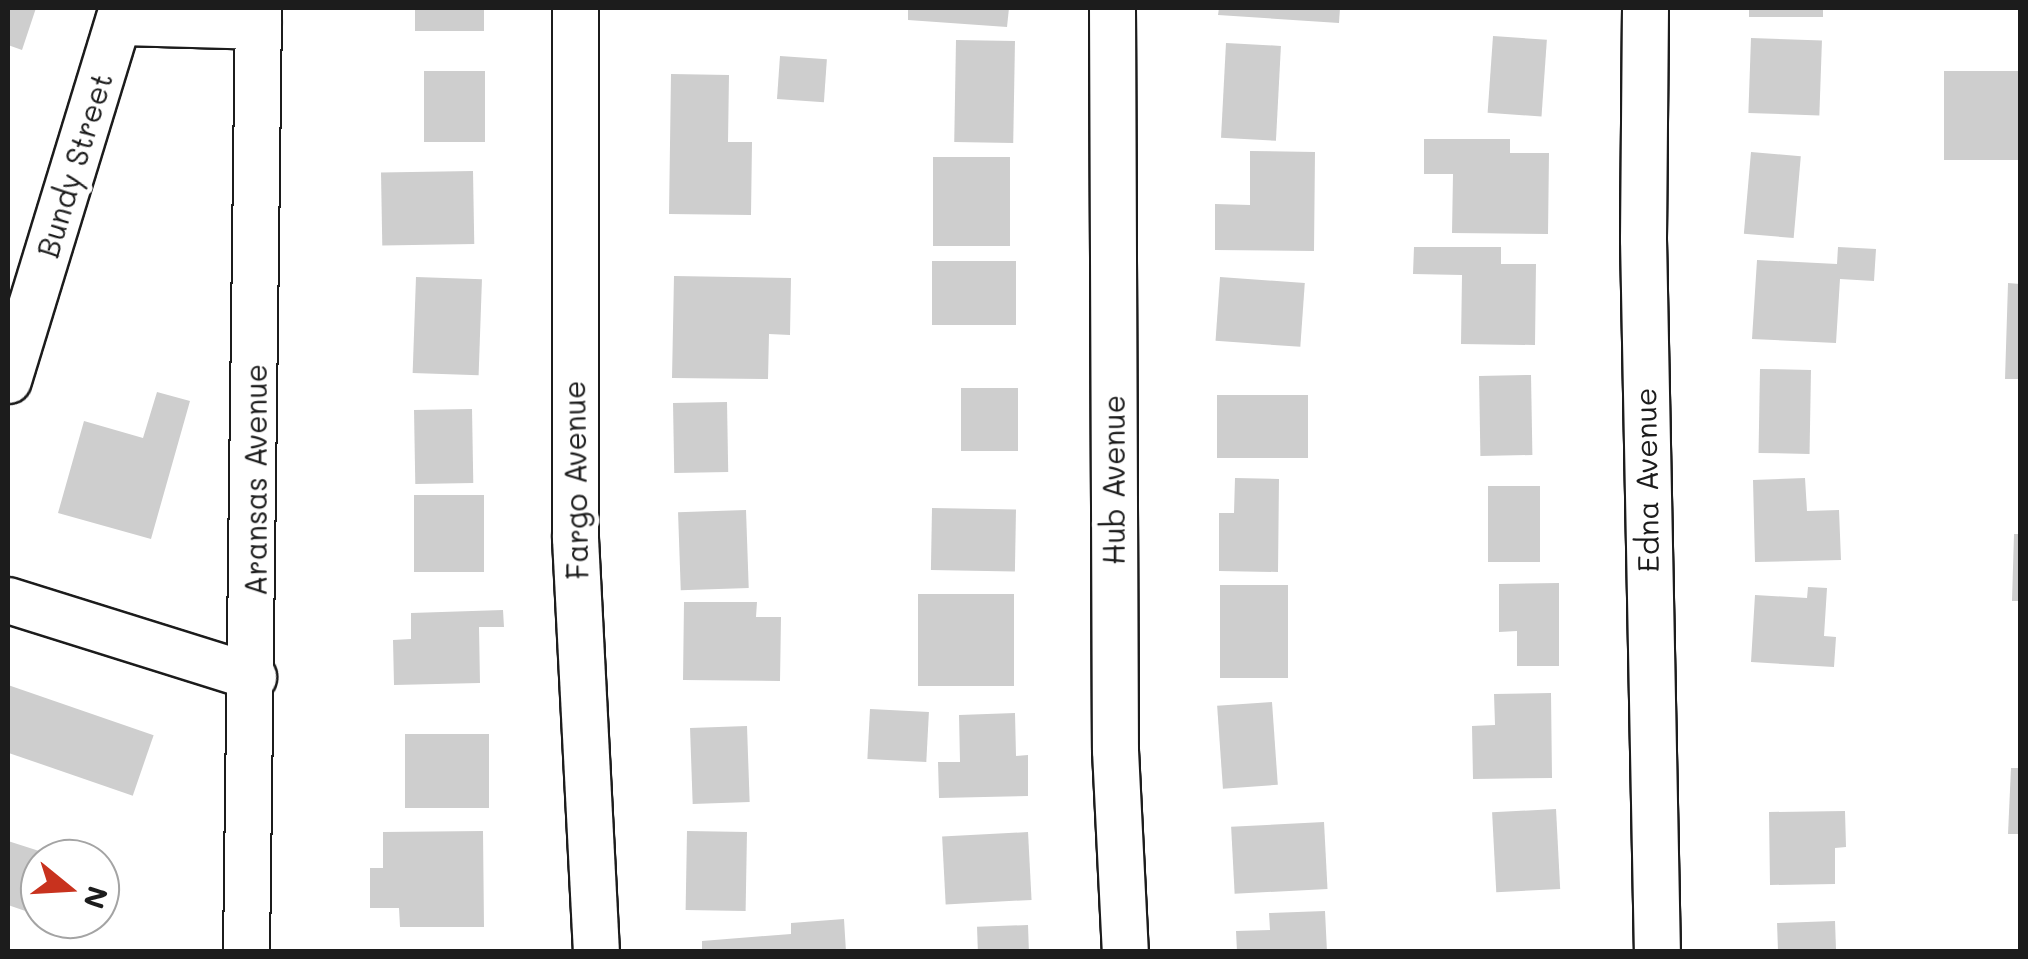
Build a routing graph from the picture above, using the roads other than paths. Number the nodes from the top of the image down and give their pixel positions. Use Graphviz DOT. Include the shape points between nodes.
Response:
graph roads {
  1 [pos="575,8"];
  2 [pos="1112,8"];
  3 [pos="1645,8"];
  4 [pos="120,14"];
  5 [pos="258,17"];
  6 [pos="8,380"];
  7 [pos="8,600"];
  8 [pos="253,677"];
  9 [pos="246,952"];
  10 [pos="596,952"];
  11 [pos="1125,952"];
  12 [pos="1657,952"];
  1 -- 10 [label="street, Fargo Avenue" via="575,538"];
  2 -- 11 [label="street, Hub Avenue" via="1114,750"];
  3 -- 12 [label="street, Edna Avenue" via="1642,239"];
  4 -- 5 [label="street"];
  4 -- 6 [label="street, Bundy Street"];
  5 -- 8 [label="street, Aransas Avenue"];
  7 -- 8 [label="street"];
  8 -- 9 [label="street, Aransas Avenue"];
}
